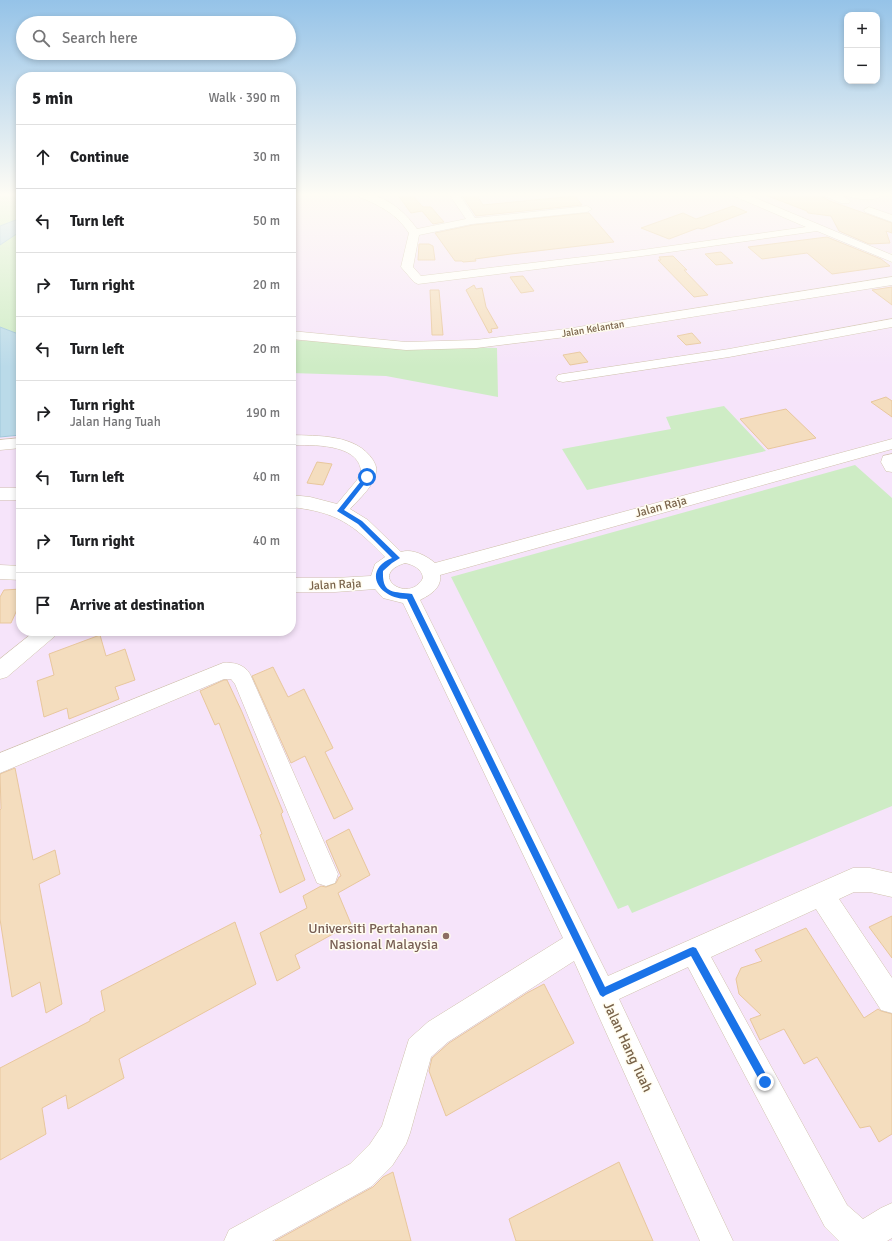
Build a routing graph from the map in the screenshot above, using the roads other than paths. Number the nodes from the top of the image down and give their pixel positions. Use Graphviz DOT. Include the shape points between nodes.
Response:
graph roads {
  1 [pos="410,252"];
  2 [pos="581,252"];
  3 [pos="650,252"];
  4 [pos="876,252"];
  5 [pos="886,252"];
  6 [pos="642,253"];
  7 [pos="881,254"];
  8 [pos="892,259"];
  9 [pos="471,267"];
  10 [pos="892,281"];
  11 [pos="892,323"];
  12 [pos="296,335"];
  13 [pos="563,378"];
  14 [pos="296,440"];
  15 [pos="16,443"];
  16 [pos="892,444"];
  17 [pos="0,445"];
  18 [pos="892,459"];
  19 [pos="892,467"];
  20 [pos="0,494"];
  21 [pos="16,494"];
  22 [pos="296,502"];
  23 [pos="340,511"];
  24 [pos="397,558"];
  25 [pos="430,570"];
  26 [pos="0,572"];
  27 [pos="16,573"];
  28 [pos="380,582"];
  29 [pos="296,586"];
  30 [pos="409,596"];
  31 [pos="42,636"];
  32 [pos="0,671"];
  33 [pos="0,763"];
  34 [pos="326,874"];
  35 [pos="892,885"];
  36 [pos="821,894"];
  37 [pos="579,942"];
  38 [pos="693,951"];
  39 [pos="603,992"];
  40 [pos="892,1000"];
  41 [pos="892,1219"];
  42 [pos="240,1241"];
  43 [pos="717,1241"];
  1 -- 6 [label="street" via="407,267 418,280"];
  2 -- 9 [label="street"];
  3 -- 6 [label="street"];
  4 -- 7 [label="street"];
  5 -- 7 [label="street"];
  7 -- 8 [label="street"];
  10 -- 12 [label="street, Jalan Kelantan" via="566,333 476,344 406,346"];
  11 -- 13 [label="street" via="728,353"];
  14 -- 23 [label="street" via="329,442 349,447 366,460 369,469 367,477"];
  15 -- 17 [label="street"];
  16 -- 25 [label="street, Jalan Raja"];
  18 -- 19 [label="street" via="889,462"];
  20 -- 21 [label="street"];
  22 -- 23 [label="street"];
  23 -- 24 [label="street" via="360,522"];
  24 -- 25 [label="street" via="413,558 427,565"];
  24 -- 28 [label="street" via="380,570"];
  25 -- 30 [label="street" via="430,584 425,590"];
  26 -- 27 [label="street"];
  28 -- 29 [label="street, Jalan Raja"];
  28 -- 30 [label="street" via="391,594"];
  30 -- 37 [label="street, Jalan Hang Tuah"];
  31 -- 32 [label="street"];
  33 -- 34 [label="street" via="223,671 233,670 239,674 249,694"];
  35 -- 36 [label="street" via="870,880 853,880"];
  36 -- 38 [label="street"];
  36 -- 40 [label="street"];
  37 -- 39 [label="street, Jalan Hang Tuah"];
  37 -- 42 [label="street" via="438,1032 419,1049 395,1134 362,1176"];
  38 -- 39 [label="street"];
  38 -- 41 [label="street" via="836,1216 859,1236 871,1233"];
  39 -- 43 [label="street, Jalan Hang Tuah"];
}
